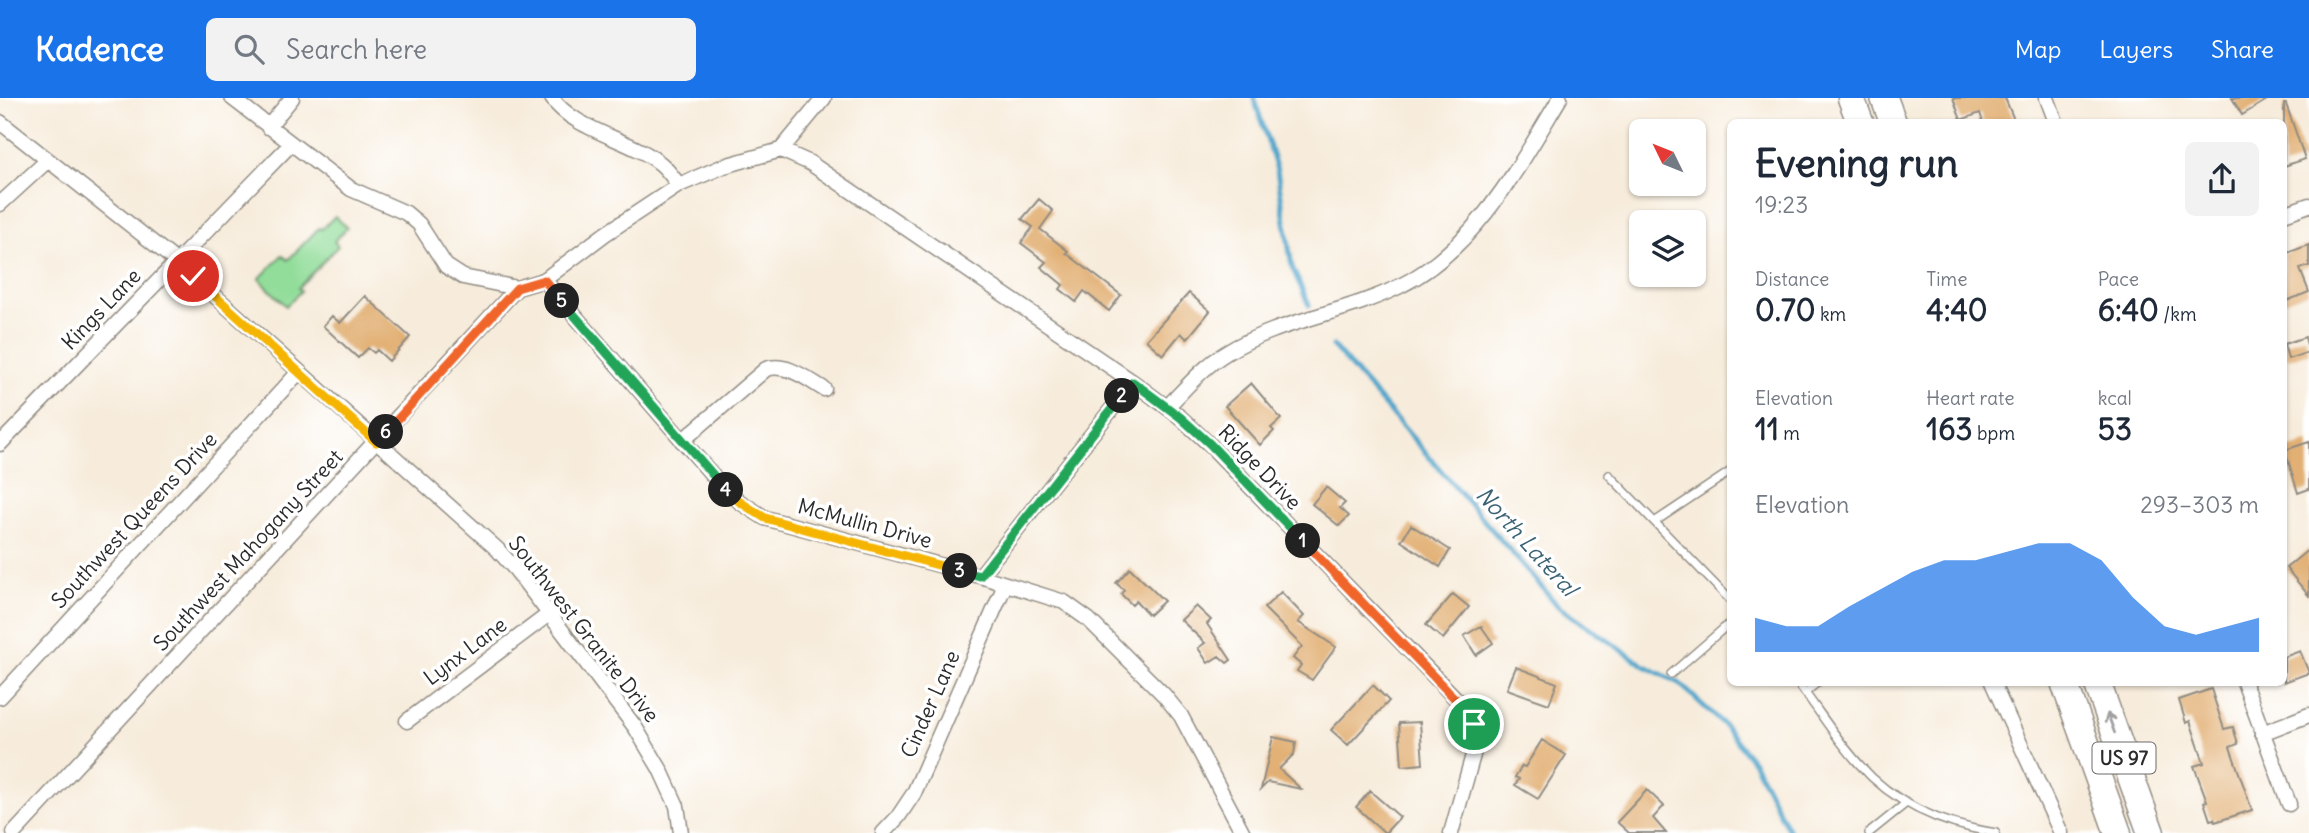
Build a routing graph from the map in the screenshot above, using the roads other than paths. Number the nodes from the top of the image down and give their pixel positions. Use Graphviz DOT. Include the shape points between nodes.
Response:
graph roads {
  1 [pos="232,98"];
  2 [pos="292,98"];
  3 [pos="552,98"];
  4 [pos="824,98"];
  5 [pos="1560,98"];
  6 [pos="1852,98"];
  7 [pos="1884,98"];
  8 [pos="2047,98"];
  9 [pos="1859,119"];
  10 [pos="1892,119"];
  11 [pos="2055,119"];
  12 [pos="0,122"];
  13 [pos="268,127"];
  14 [pos="290,144"];
  15 [pos="781,150"];
  16 [pos="48,160"];
  17 [pos="679,185"];
  18 [pos="0,204"];
  19 [pos="2309,205"];
  20 [pos="2287,213"];
  21 [pos="176,261"];
  22 [pos="544,280"];
  23 [pos="517,288"];
  24 [pos="299,372"];
  25 [pos="1133,382"];
  26 [pos="824,389"];
  27 [pos="1167,407"];
  28 [pos="682,441"];
  29 [pos="376,442"];
  30 [pos="0,444"];
  31 [pos="1727,474"];
  32 [pos="1609,475"];
  33 [pos="1656,521"];
  34 [pos="980,576"];
  35 [pos="1005,585"];
  36 [pos="1727,597"];
  37 [pos="549,614"];
  38 [pos="1727,625"];
  39 [pos="1671,674"];
  40 [pos="1800,686"];
  41 [pos="1813,686"];
  42 [pos="1994,686"];
  43 [pos="2065,686"];
  44 [pos="2097,686"];
  45 [pos="2245,686"];
  46 [pos="1805,693"];
  47 [pos="0,697"];
  48 [pos="2309,715"];
  49 [pos="407,721"];
  50 [pos="2262,733"];
  51 [pos="1905,804"];
  52 [pos="2289,804"];
  53 [pos="1965,831"];
  54 [pos="14,833"];
  55 [pos="681,833"];
  56 [pos="883,833"];
  57 [pos="1243,833"];
  58 [pos="1451,833"];
  59 [pos="1869,833"];
  60 [pos="1996,833"];
  61 [pos="2061,833"];
  62 [pos="2118,833"];
  63 [pos="2151,833"];
  1 -- 13 [label="street"];
  2 -- 13 [label="street"];
  3 -- 17 [label="street" via="573,117 660,163"];
  4 -- 15 [label="street"];
  5 -- 27 [label="street" via="1508,186 1468,233 1428,269 1361,303 1235,348 1201,371"];
  6 -- 9 [label="highway"];
  7 -- 10 [label="highway"];
  8 -- 11 [label="street"];
  12 -- 16 [label="street, Southwest Granite Drive"];
  13 -- 14 [label="street"];
  14 -- 21 [label="street, Kings Lane"];
  14 -- 23 [label="street" via="351,189 406,214 419,224 446,266 463,277"];
  15 -- 17 [label="street"];
  15 -- 25 [label="street, Ridge Drive" via="810,163"];
  16 -- 18 [label="street"];
  16 -- 21 [label="street, Southwest Granite Drive"];
  17 -- 22 [label="street"];
  19 -- 20 [label="street"];
  21 -- 24 [label="street, Southwest Granite Drive"];
  21 -- 30 [label="street, Kings Lane"];
  22 -- 23 [label="street"];
  22 -- 28 [label="street, McMullin Drive"];
  23 -- 29 [label="street, Southwest Mahogany Street"];
  24 -- 29 [label="street, Southwest Granite Drive"];
  24 -- 47 [label="street, Southwest Queens Drive"];
  25 -- 27 [label="street, Ridge Drive"];
  25 -- 34 [label="street"];
  26 -- 28 [label="street" via="786,369 766,369"];
  27 -- 58 [label="street, Ridge Drive" via="1210,444 1462,706 1474,724 1475,748"];
  28 -- 34 [label="street, McMullin Drive" via="721,485 765,518"];
  29 -- 37 [label="street, Southwest Granite Drive" via="497,549"];
  29 -- 54 [label="street, Southwest Mahogany Street"];
  31 -- 33 [label="lane"];
  32 -- 33 [label="lane"];
  33 -- 36 [label="lane"];
  34 -- 35 [label="street, McMullin Drive"];
  35 -- 56 [label="street, Cinder Lane" via="914,793"];
  35 -- 57 [label="street, McMullin Drive" via="1064,602 1089,620 1164,695 1181,716"];
  37 -- 49 [label="street, Lynx Lane"];
  37 -- 55 [label="street, Southwest Granite Drive" via="648,748 677,806"];
  38 -- 39 [label="lane"];
  40 -- 46 [label="lane"];
  41 -- 46 [label="lane"];
  42 -- 61 [label="street"];
  43 -- 62 [label="highway, US 97"];
  63 -- 44 [label="highway, US 97, one-way"];
  45 -- 50 [label="street"];
  46 -- 51 [label="lane" via="1858,764"];
  48 -- 50 [label="street"];
  50 -- 52 [label="street"];
  51 -- 53 [label="lane"];
  51 -- 59 [label="lane"];
  53 -- 60 [label="lane"];
}
